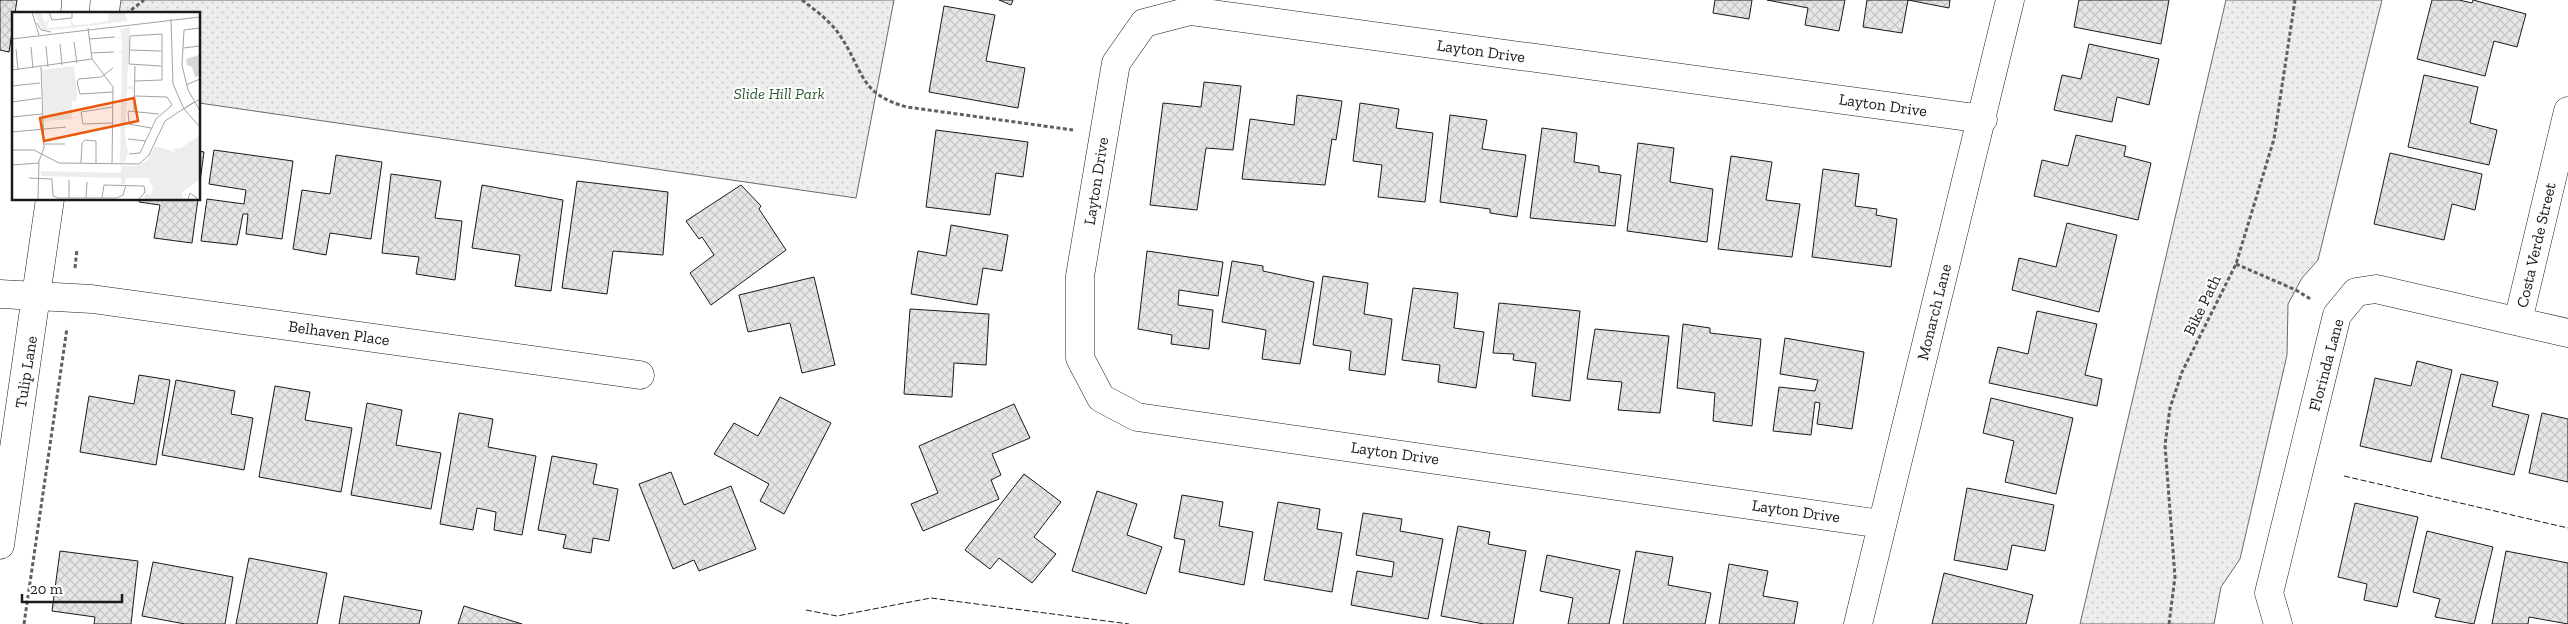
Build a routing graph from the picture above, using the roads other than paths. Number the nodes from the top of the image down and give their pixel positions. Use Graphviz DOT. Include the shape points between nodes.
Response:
graph roads {
  1 [pos="2010,0"];
  2 [pos="2568,111"];
  3 [pos="1982,119"];
  4 [pos="50,200"];
  5 [pos="0,294"];
  6 [pos="37,295"];
  7 [pos="2518,321"];
  8 [pos="2568,333"];
  9 [pos="640,375"];
  10 [pos="1881,524"];
  11 [pos="0,545"];
  12 [pos="1858,624"];
  13 [pos="2278,624"];
  1 -- 3 [label="street, Monarch Lane"];
  2 -- 7 [label="street, Costa Verde Street"];
  3 -- 10 [label="street, Monarch Lane"];
  3 -- 10 [label="street, Layton Drive" via="1190,11 1144,24 1116,63 1080,276 1080,358 1101,398 1137,417"];
  4 -- 6 [label="street, Tulip Lane"];
  5 -- 6 [label="street, Belhaven Place"];
  6 -- 9 [label="street, Belhaven Place" via="71,296"];
  6 -- 11 [label="street, Tulip Lane"];
  7 -- 8 [label="street, Florinda Lane"];
  7 -- 13 [label="street, Florinda Lane" via="2376,289 2356,292 2337,315 2269,593"];
  10 -- 12 [label="street, Monarch Lane"];
}
